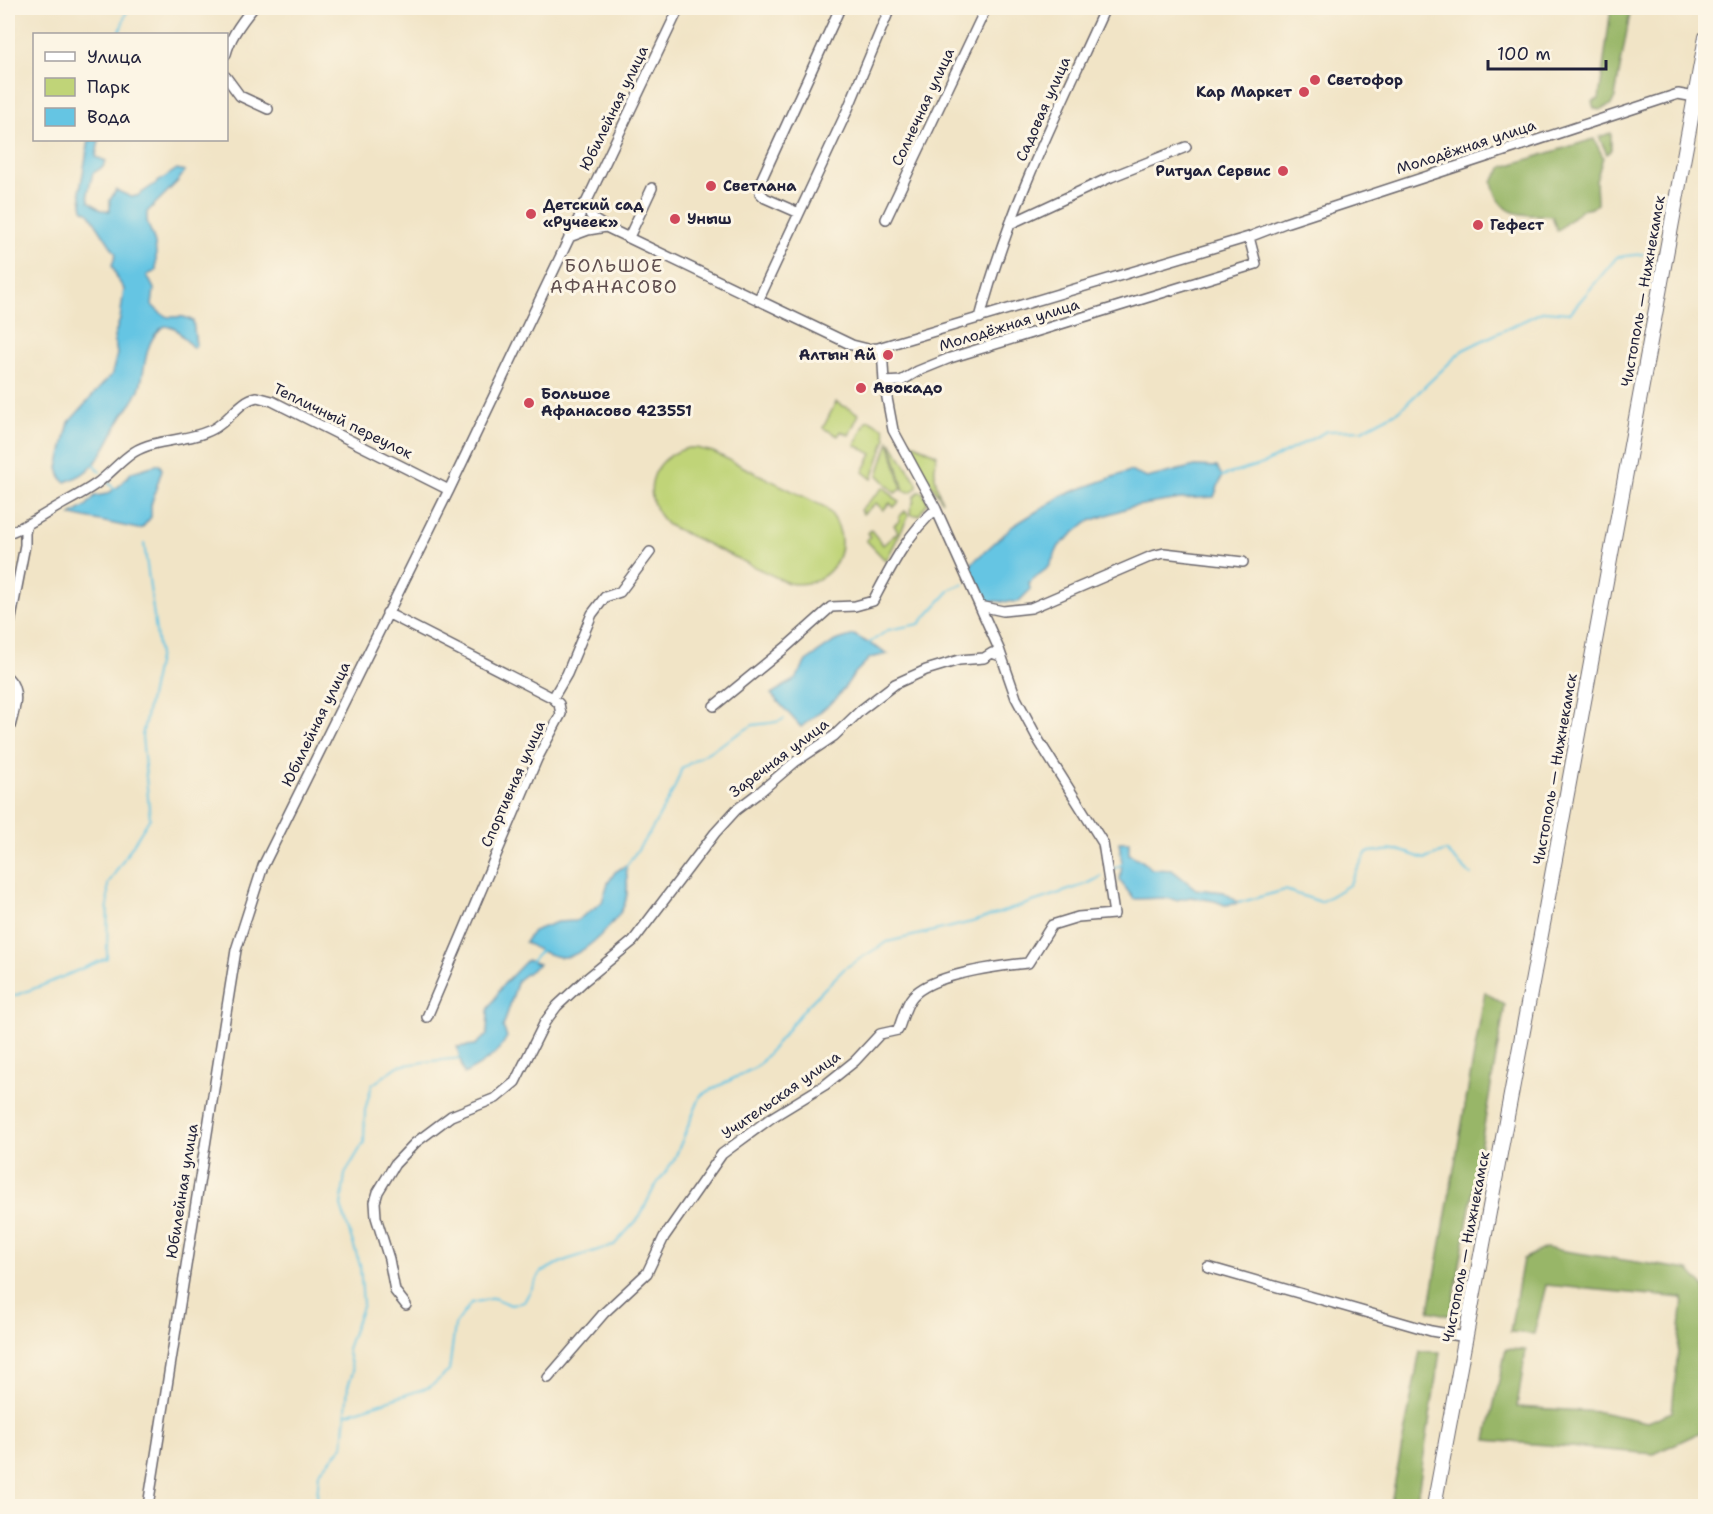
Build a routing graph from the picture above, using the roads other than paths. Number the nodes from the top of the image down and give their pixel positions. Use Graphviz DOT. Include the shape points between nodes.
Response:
graph roads {
  1 [pos="253,8"];
  2 [pos="679,8"];
  3 [pos="840,8"];
  4 [pos="890,8"];
  5 [pos="986,8"];
  6 [pos="1105,8"];
  7 [pos="1706,37"];
  8 [pos="228,50"];
  9 [pos="228,80"];
  10 [pos="1695,97"];
  11 [pos="268,109"];
  12 [pos="1186,147"];
  13 [pos="652,188"];
  14 [pos="584,204"];
  15 [pos="799,213"];
  16 [pos="886,219"];
  17 [pos="1012,223"];
  18 [pos="606,227"];
  19 [pos="569,237"];
  20 [pos="629,237"];
  21 [pos="1249,237"];
  22 [pos="758,301"];
  23 [pos="980,318"];
  24 [pos="882,347"];
  25 [pos="884,382"];
  26 [pos="448,490"];
  27 [pos="936,509"];
  28 [pos="27,524"];
  29 [pos="10,532"];
  30 [pos="25,545"];
  31 [pos="650,552"];
  32 [pos="1243,562"];
  33 [pos="981,606"];
  34 [pos="387,613"];
  35 [pos="8,634"];
  36 [pos="1000,656"];
  37 [pos="8,678"];
  38 [pos="553,698"];
  39 [pos="714,706"];
  40 [pos="8,734"];
  41 [pos="428,1017"];
  42 [pos="1208,1267"];
  43 [pos="406,1305"];
  44 [pos="1466,1337"];
  45 [pos="548,1378"];
  46 [pos="148,1506"];
  47 [pos="1434,1506"];
  1 -- 8 [label="street" via="240,23"];
  2 -- 14 [label="street, Юбилейная улица"];
  3 -- 15 [label="street" via="759,185 765,198"];
  4 -- 15 [label="street"];
  5 -- 16 [label="street, Солнечная улица"];
  6 -- 17 [label="street, Садовая улица"];
  7 -- 10 [label="main road, Чистополь — Нижнекамск"];
  9 -- 11 [label="street" via="240,96"];
  10 -- 21 [label="street, Молодёжная улица" via="1678,94"];
  10 -- 44 [label="main road, Чистополь — Нижнекамск"];
  12 -- 17 [label="street"];
  13 -- 20 [label="street"];
  14 -- 18 [label="street, Молодёжная улица" via="593,219"];
  14 -- 19 [label="street, Юбилейная улица"];
  15 -- 22 [label="street"];
  17 -- 23 [label="street, Молодёжная улица"];
  18 -- 19 [label="street"];
  18 -- 20 [label="street, Молодёжная улица"];
  19 -- 26 [label="street, Юбилейная улица"];
  20 -- 22 [label="street, Молодёжная улица"];
  21 -- 23 [label="street, Молодёжная улица"];
  21 -- 25 [label="street, Молодёжная улица" via="1256,264 950,358 902,381"];
  22 -- 24 [label="street, Молодёжная улица" via="852,345"];
  23 -- 24 [label="street, Молодёжная улица"];
  24 -- 25 [label="street"];
  25 -- 27 [label="street" via="893,430"];
  26 -- 28 [label="street, Тепличный переулок" via="257,397 213,429 136,450 97,484"];
  26 -- 34 [label="street, Юбилейная улица"];
  27 -- 33 [label="street"];
  27 -- 39 [label="street" via="897,556 873,602 831,607"];
  28 -- 29 [label="street, Тепличный переулок"];
  28 -- 30 [label="street"];
  29 -- 30 [label="street"];
  30 -- 35 [label="street"];
  31 -- 38 [label="street" via="620,591 605,597 592,614"];
  32 -- 33 [label="street" via="1164,553 1030,608 1003,611"];
  33 -- 36 [label="street"];
  34 -- 38 [label="street"];
  34 -- 46 [label="street, Юбилейная улица" via="263,867 236,950"];
  36 -- 43 [label="street, Заречная улица" via="992,653 984,658 958,660 895,684 736,810 633,941 557,1006 515,1082 496,1098 451,1116 395,1164 378,1192 376,1217 395,1291"];
  36 -- 45 [label="street, Учительская улица" via="1039,741 1103,843 1114,915 1078,917 1052,925 1028,963 938,981 913,996 898,1030 880,1034 825,1085 722,1154 664,1237 647,1273 604,1313"];
  37 -- 40 [label="street" via="16,688"];
  38 -- 41 [label="street, Спортивная улица" via="561,714 537,759"];
  42 -- 44 [label="street"];
  44 -- 47 [label="main road, Чистополь — Нижнекамск"];
}
